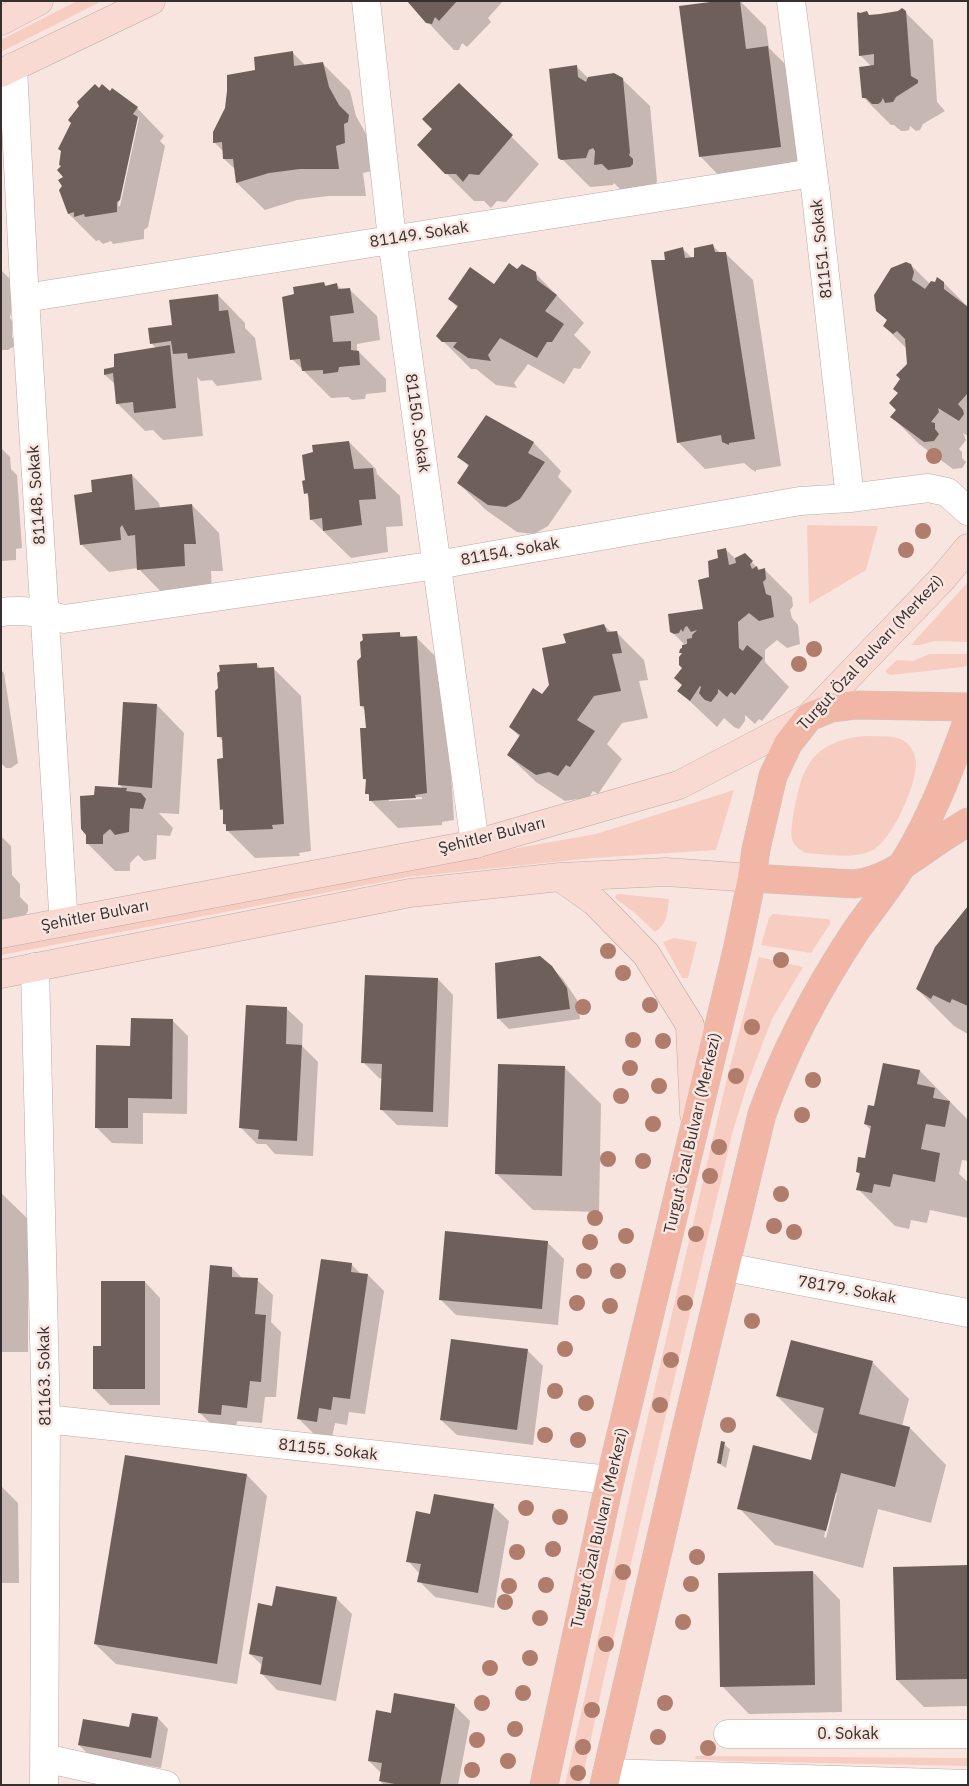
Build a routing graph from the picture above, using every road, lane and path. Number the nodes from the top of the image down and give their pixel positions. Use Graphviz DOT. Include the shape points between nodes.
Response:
graph roads {
  1 [pos="39,1"];
  2 [pos="152,1"];
  3 [pos="366,1"];
  4 [pos="792,1"];
  5 [pos="1,21"];
  6 [pos="7,70"];
  7 [pos="813,173"];
  8 [pos="392,239"];
  9 [pos="25,298"];
  10 [pos="850,498"];
  11 [pos="968,511"];
  12 [pos="968,548"];
  13 [pos="437,565"];
  14 [pos="1,612"];
  15 [pos="44,614"];
  16 [pos="968,707"];
  17 [pos="809,717"];
  18 [pos="968,719"];
  19 [pos="968,822"];
  20 [pos="475,844"];
  21 [pos="902,866"];
  22 [pos="560,877"];
  23 [pos="752,878"];
  24 [pos="63,922"];
  25 [pos="1,934"];
  26 [pos="35,967"];
  27 [pos="1,974"];
  28 [pos="695,1123"];
  29 [pos="726,1267"];
  30 [pos="968,1313"];
  31 [pos="46,1419"];
  32 [pos="610,1480"];
  33 [pos="728,1734"];
  34 [pos="968,1734"];
  35 [pos="44,1758"];
  36 [pos="606,1779"];
  37 [pos="914,1784"];
  38 [pos="968,1784"];
  39 [pos="44,1785"];
  40 [pos="166,1785"];
  41 [pos="544,1785"];
  1 -- 5 [label="main road"];
  2 -- 6 [label="main road"];
  3 -- 8 [label="street, 81150. Sokak"];
  4 -- 7 [label="street, 81151. Sokak"];
  6 -- 9 [label="street, 81148. Sokak"];
  7 -- 8 [label="street, 81149. Sokak"];
  7 -- 10 [label="street, 81151. Sokak"];
  8 -- 9 [label="street, 81149. Sokak"];
  8 -- 13 [label="street, 81150. Sokak"];
  9 -- 15 [label="street, 81148. Sokak"];
  10 -- 11 [label="street, 81154. Sokak" via="928,488 947,492"];
  10 -- 13 [label="street, 81154. Sokak" via="800,502"];
  12 -- 17 [label="main road, Turgut Özal Bulvarı (Merkezi)"];
  13 -- 15 [label="street, 81154. Sokak" via="64,619"];
  13 -- 20 [label="street, 81150. Sokak"];
  14 -- 15 [label="street, 81154. Sokak" via="20,610"];
  15 -- 24 [label="street, 81148. Sokak"];
  16 -- 17 [label="main road, Şehitler Bulvarı" via="856,705 831,708"];
  17 -- 20 [label="main road, Şehitler Bulvarı" via="679,785"];
  17 -- 23 [label="main road, Turgut Özal Bulvarı (Merkezi)" via="788,744 773,776"];
  18 -- 21 [label="main road" via="928,818"];
  19 -- 21 [label="main road"];
  20 -- 24 [label="main road, Şehitler Bulvarı"];
  21 -- 23 [label="main road" via="878,879 854,884"];
  21 -- 29 [label="main road" via="829,975 777,1074 762,1114"];
  22 -- 23 [label="main road" via="666,872"];
  22 -- 26 [label="main road" via="410,893"];
  22 -- 28 [label="main road" via="595,902 646,954 690,1025"];
  23 -- 28 [label="main road, Turgut Özal Bulvarı (Merkezi)"];
  24 -- 25 [label="main road, Şehitler Bulvarı"];
  26 -- 27 [label="main road"];
  26 -- 31 [label="street, 81163. Sokak"];
  28 -- 32 [label="main road, Turgut Özal Bulvarı (Merkezi)"];
  29 -- 30 [label="street, 78179. Sokak"];
  29 -- 36 [label="main road"];
  31 -- 32 [label="street, 81155. Sokak"];
  31 -- 35 [label="street, 81163. Sokak"];
  32 -- 41 [label="main road, Turgut Özal Bulvarı (Merkezi)"];
  33 -- 34 [label="street, 0. Sokak"];
  35 -- 39 [label="street, 81163. Sokak"];
  35 -- 40 [label="street"];
  36 -- 37 [label="street"];
  37 -- 38 [label="street"];
}
